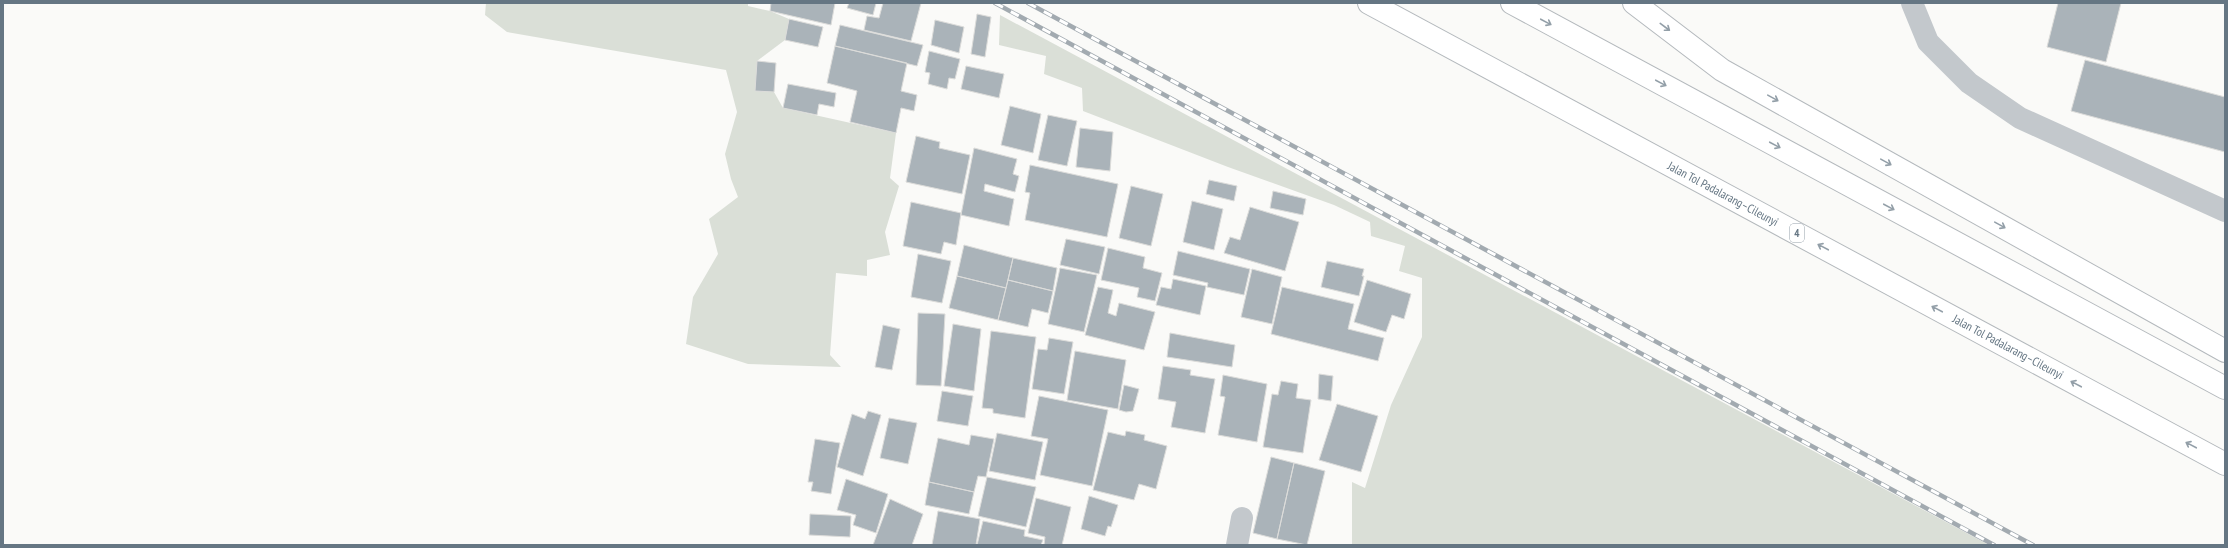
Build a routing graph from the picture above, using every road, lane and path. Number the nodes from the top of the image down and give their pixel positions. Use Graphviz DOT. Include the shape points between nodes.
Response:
graph roads {
  1 [pos="1369,3"];
  2 [pos="1512,3"];
  3 [pos="1634,3"];
  4 [pos="1912,3"];
  5 [pos="2225,211"];
  6 [pos="2225,352"];
  7 [pos="2225,388"];
  8 [pos="2225,464"];
  9 [pos="1242,518"];
  10 [pos="1237,545"];
  8 -- 1 [label="highway, Jalan Tol Padalarang–Cileunyi / 4, one-way"];
  2 -- 7 [label="highway, one-way"];
  3 -- 6 [label="highway, one-way" via="1722,70"];
  4 -- 5 [label="street" via="1928,42 1969,83 2020,118"];
  9 -- 10 [label="street"];
}
